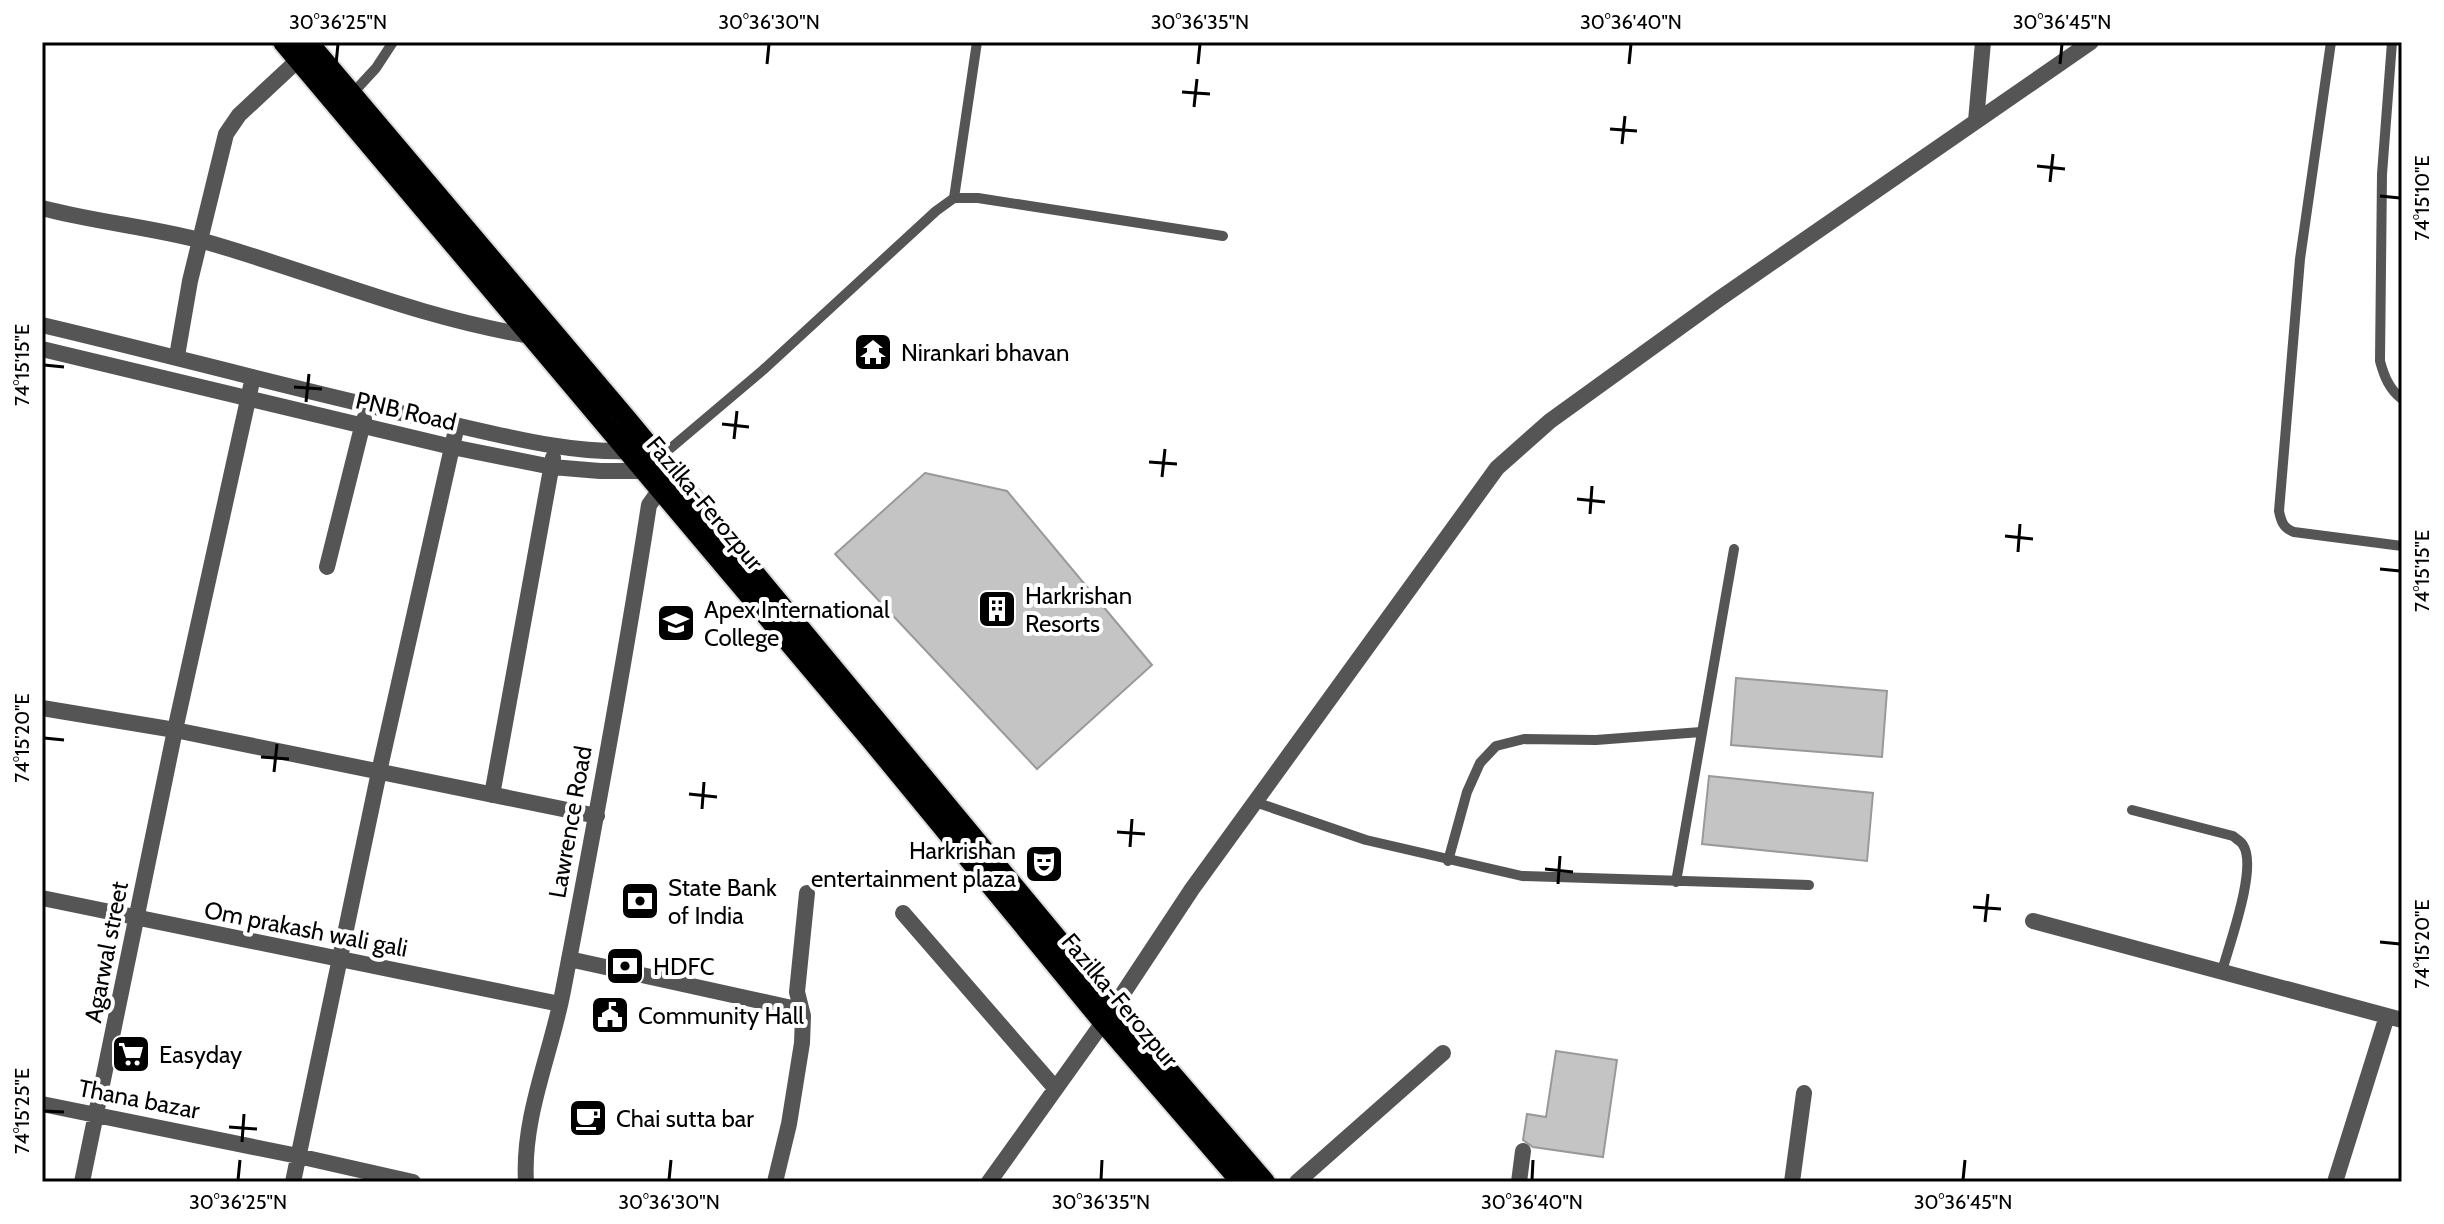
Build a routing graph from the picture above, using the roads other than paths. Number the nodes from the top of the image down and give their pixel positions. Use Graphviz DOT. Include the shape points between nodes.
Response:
graph roads {
  1 [pos="283,42"];
  2 [pos="393,42"];
  3 [pos="977,42"];
  4 [pos="1983,42"];
  5 [pos="2091,42"];
  6 [pos="2331,42"];
  7 [pos="2392,42"];
  8 [pos="303,51"];
  9 [pos="352,94"];
  10 [pos="1976,121"];
  11 [pos="954,198"];
  12 [pos="42,208"];
  13 [pos="1223,236"];
  14 [pos="200,240"];
  15 [pos="42,325"];
  16 [pos="531,336"];
  17 [pos="42,349"];
  18 [pos="177,356"];
  19 [pos="253,377"];
  20 [pos="248,397"];
  21 [pos="2402,399"];
  22 [pos="365,405"];
  23 [pos="457,425"];
  24 [pos="363,426"];
  25 [pos="554,446"];
  26 [pos="452,447"];
  27 [pos="627,451"];
  28 [pos="552,467"];
  29 [pos="660,470"];
  30 [pos="2402,546"];
  31 [pos="1734,549"];
  32 [pos="327,567"];
  33 [pos="42,708"];
  34 [pos="175,730"];
  35 [pos="1701,732"];
  36 [pos="379,772"];
  37 [pos="492,795"];
  38 [pos="1255,802"];
  39 [pos="2132,810"];
  40 [pos="597,816"];
  41 [pos="1448,861"];
  42 [pos="1676,882"];
  43 [pos="1809,885"];
  44 [pos="807,893"];
  45 [pos="42,898"];
  46 [pos="903,913"];
  47 [pos="137,919"];
  48 [pos="2033,921"];
  49 [pos="569,959"];
  50 [pos="338,961"];
  51 [pos="2222,971"];
  52 [pos="560,1004"];
  53 [pos="801,1010"];
  54 [pos="1108,1014"];
  55 [pos="2394,1018"];
  56 [pos="1443,1053"];
  57 [pos="1055,1088"];
  58 [pos="1804,1093"];
  59 [pos="42,1104"];
  60 [pos="97,1116"];
  61 [pos="1523,1151"];
  62 [pos="298,1156"];
  63 [pos="82,1182"];
  64 [pos="293,1182"];
  65 [pos="413,1182"];
  66 [pos="526,1182"];
  67 [pos="775,1182"];
  68 [pos="989,1182"];
  69 [pos="1241,1182"];
  70 [pos="1265,1182"];
  71 [pos="1297,1182"];
  72 [pos="1519,1182"];
  73 [pos="1792,1182"];
  74 [pos="2335,1182"];
  1 -- 8 [label="main road, Fazilka-Ferozpur"];
  2 -- 9 [label="lane"];
  3 -- 11 [label="lane"];
  4 -- 10 [label="street"];
  5 -- 10 [label="street"];
  6 -- 30 [label="lane" via="2300,259 2279,511 2281,522 2294,532"];
  7 -- 21 [label="lane" via="2382,174 2380,361 2384,378"];
  8 -- 9 [label="main road, Fazilka-Ferozpur"];
  8 -- 14 [label="street" via="231,124"];
  8 -- 16 [label="main road, Fazilka-Ferozpur"];
  9 -- 29 [label="main road, Fazilka-Ferozpur"];
  10 -- 38 [label="street" via="1550,421 1497,468"];
  11 -- 13 [label="lane"];
  11 -- 29 [label="lane"];
  12 -- 14 [label="street"];
  14 -- 16 [label="street" via="428,313"];
  14 -- 18 [label="street"];
  15 -- 18 [label="street, PNB Road"];
  16 -- 27 [label="main road, Fazilka-Ferozpur"];
  17 -- 20 [label="street, PNB Road"];
  18 -- 19 [label="street, PNB Road"];
  19 -- 20 [label="street, Agarwal street"];
  19 -- 22 [label="street, PNB Road"];
  20 -- 24 [label="street, PNB Road"];
  20 -- 34 [label="street, Agarwal street"];
  22 -- 23 [label="street, PNB Road"];
  22 -- 24 [label="street"];
  23 -- 25 [label="street, PNB Road"];
  23 -- 26 [label="street"];
  24 -- 26 [label="street, PNB Road"];
  24 -- 32 [label="street"];
  25 -- 27 [label="street, PNB Road"];
  25 -- 28 [label="street"];
  26 -- 28 [label="street, PNB Road"];
  26 -- 36 [label="street"];
  27 -- 29 [label="main road, Fazilka-Ferozpur"];
  28 -- 29 [label="street, PNB Road"];
  28 -- 37 [label="street"];
  29 -- 40 [label="street, Lawrence Road" via="649,505"];
  29 -- 54 [label="main road, Fazilka-Ferozpur" via="871,740"];
  31 -- 35 [label="lane"];
  33 -- 34 [label="street"];
  34 -- 36 [label="street"];
  34 -- 47 [label="street, Agarwal street"];
  35 -- 41 [label="lane" via="1524,739 1496,746 1480,763 1467,792"];
  35 -- 42 [label="lane"];
  36 -- 37 [label="street"];
  36 -- 50 [label="street"];
  37 -- 40 [label="street"];
  38 -- 41 [label="lane"];
  38 -- 54 [label="street"];
  39 -- 51 [label="lane" via="2233,836 2244,845 2245,884"];
  40 -- 49 [label="street, Lawrence Road"];
  41 -- 42 [label="lane" via="1522,876"];
  42 -- 43 [label="lane"];
  44 -- 53 [label="street" via="797,992"];
  45 -- 47 [label="street, Om prakash wali gali"];
  46 -- 57 [label="street"];
  47 -- 50 [label="street, Om prakash wali gali"];
  47 -- 60 [label="street, Agarwal street"];
  48 -- 51 [label="street"];
  49 -- 52 [label="street, Lawrence Road"];
  49 -- 53 [label="street"];
  50 -- 52 [label="street, Om prakash wali gali"];
  50 -- 62 [label="street"];
  51 -- 55 [label="street"];
  52 -- 66 [label="street, Lawrence Road" via="534,1108"];
  53 -- 67 [label="street" via="802,1043"];
  54 -- 57 [label="street"];
  54 -- 69 [label="main road, Fazilka-Ferozpur"];
  54 -- 70 [label="main road, Fazilka-Ferozpur"];
  55 -- 74 [label="street"];
  56 -- 71 [label="street"];
  57 -- 68 [label="street"];
  58 -- 73 [label="street"];
  59 -- 60 [label="street, Thana bazar"];
  60 -- 62 [label="street, Thana bazar"];
  60 -- 63 [label="street, Agarwal street"];
  61 -- 72 [label="street"];
  62 -- 64 [label="street"];
  62 -- 65 [label="street, Thana bazar"];
}
